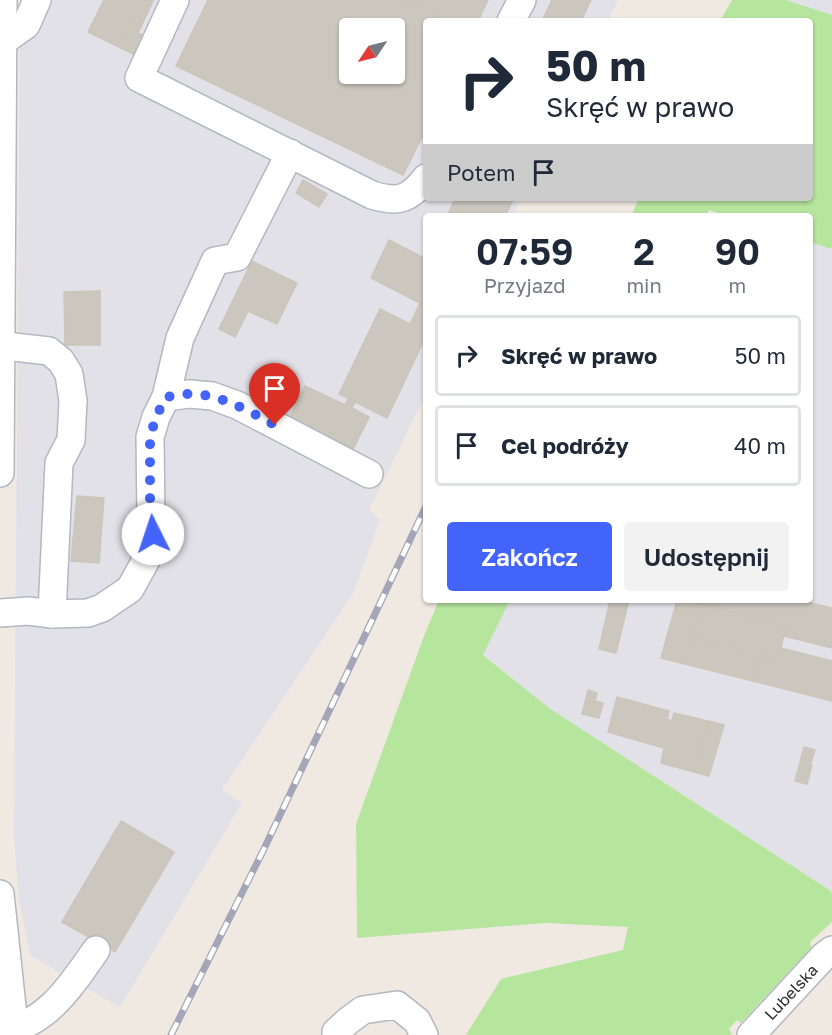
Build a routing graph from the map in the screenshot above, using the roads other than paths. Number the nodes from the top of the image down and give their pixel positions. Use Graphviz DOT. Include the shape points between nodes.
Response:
graph roads {
  1 [pos="3,0"];
  2 [pos="37,0"];
  3 [pos="175,0"];
  4 [pos="522,0"];
  5 [pos="513,18"];
  6 [pos="2,42"];
  7 [pos="290,153"];
  8 [pos="423,182"];
  9 [pos="0,348"];
  10 [pos="166,397"];
  11 [pos="0,473"];
  12 [pos="369,474"];
  13 [pos="0,613"];
  14 [pos="52,614"];
  15 [pos="0,894"];
  16 [pos="96,950"];
  17 [pos="832,950"];
  18 [pos="9,1033"];
  19 [pos="336,1035"];
  20 [pos="424,1035"];
  21 [pos="751,1035"];
  1 -- 6 [label="street"];
  2 -- 6 [label="street" via="26,25"];
  3 -- 7 [label="street" via="139,78"];
  4 -- 5 [label="street"];
  6 -- 9 [label="street"];
  7 -- 8 [label="street" via="387,199 409,196"];
  7 -- 10 [label="street" via="237,257 215,261 180,338"];
  9 -- 11 [label="street"];
  9 -- 14 [label="street" via="50,351 69,374 73,401 71,440 59,463"];
  10 -- 12 [label="street" via="189,393 229,402"];
  10 -- 14 [label="street" via="150,437 153,534 138,576 130,589 102,608 88,613"];
  13 -- 14 [label="street"];
  15 -- 18 [label="street"];
  16 -- 18 [label="street" via="60,999 44,1014"];
  17 -- 21 [label="street, Lubelska"];
  19 -- 20 [label="street" via="363,1010 397,1005 417,1021"];
}
